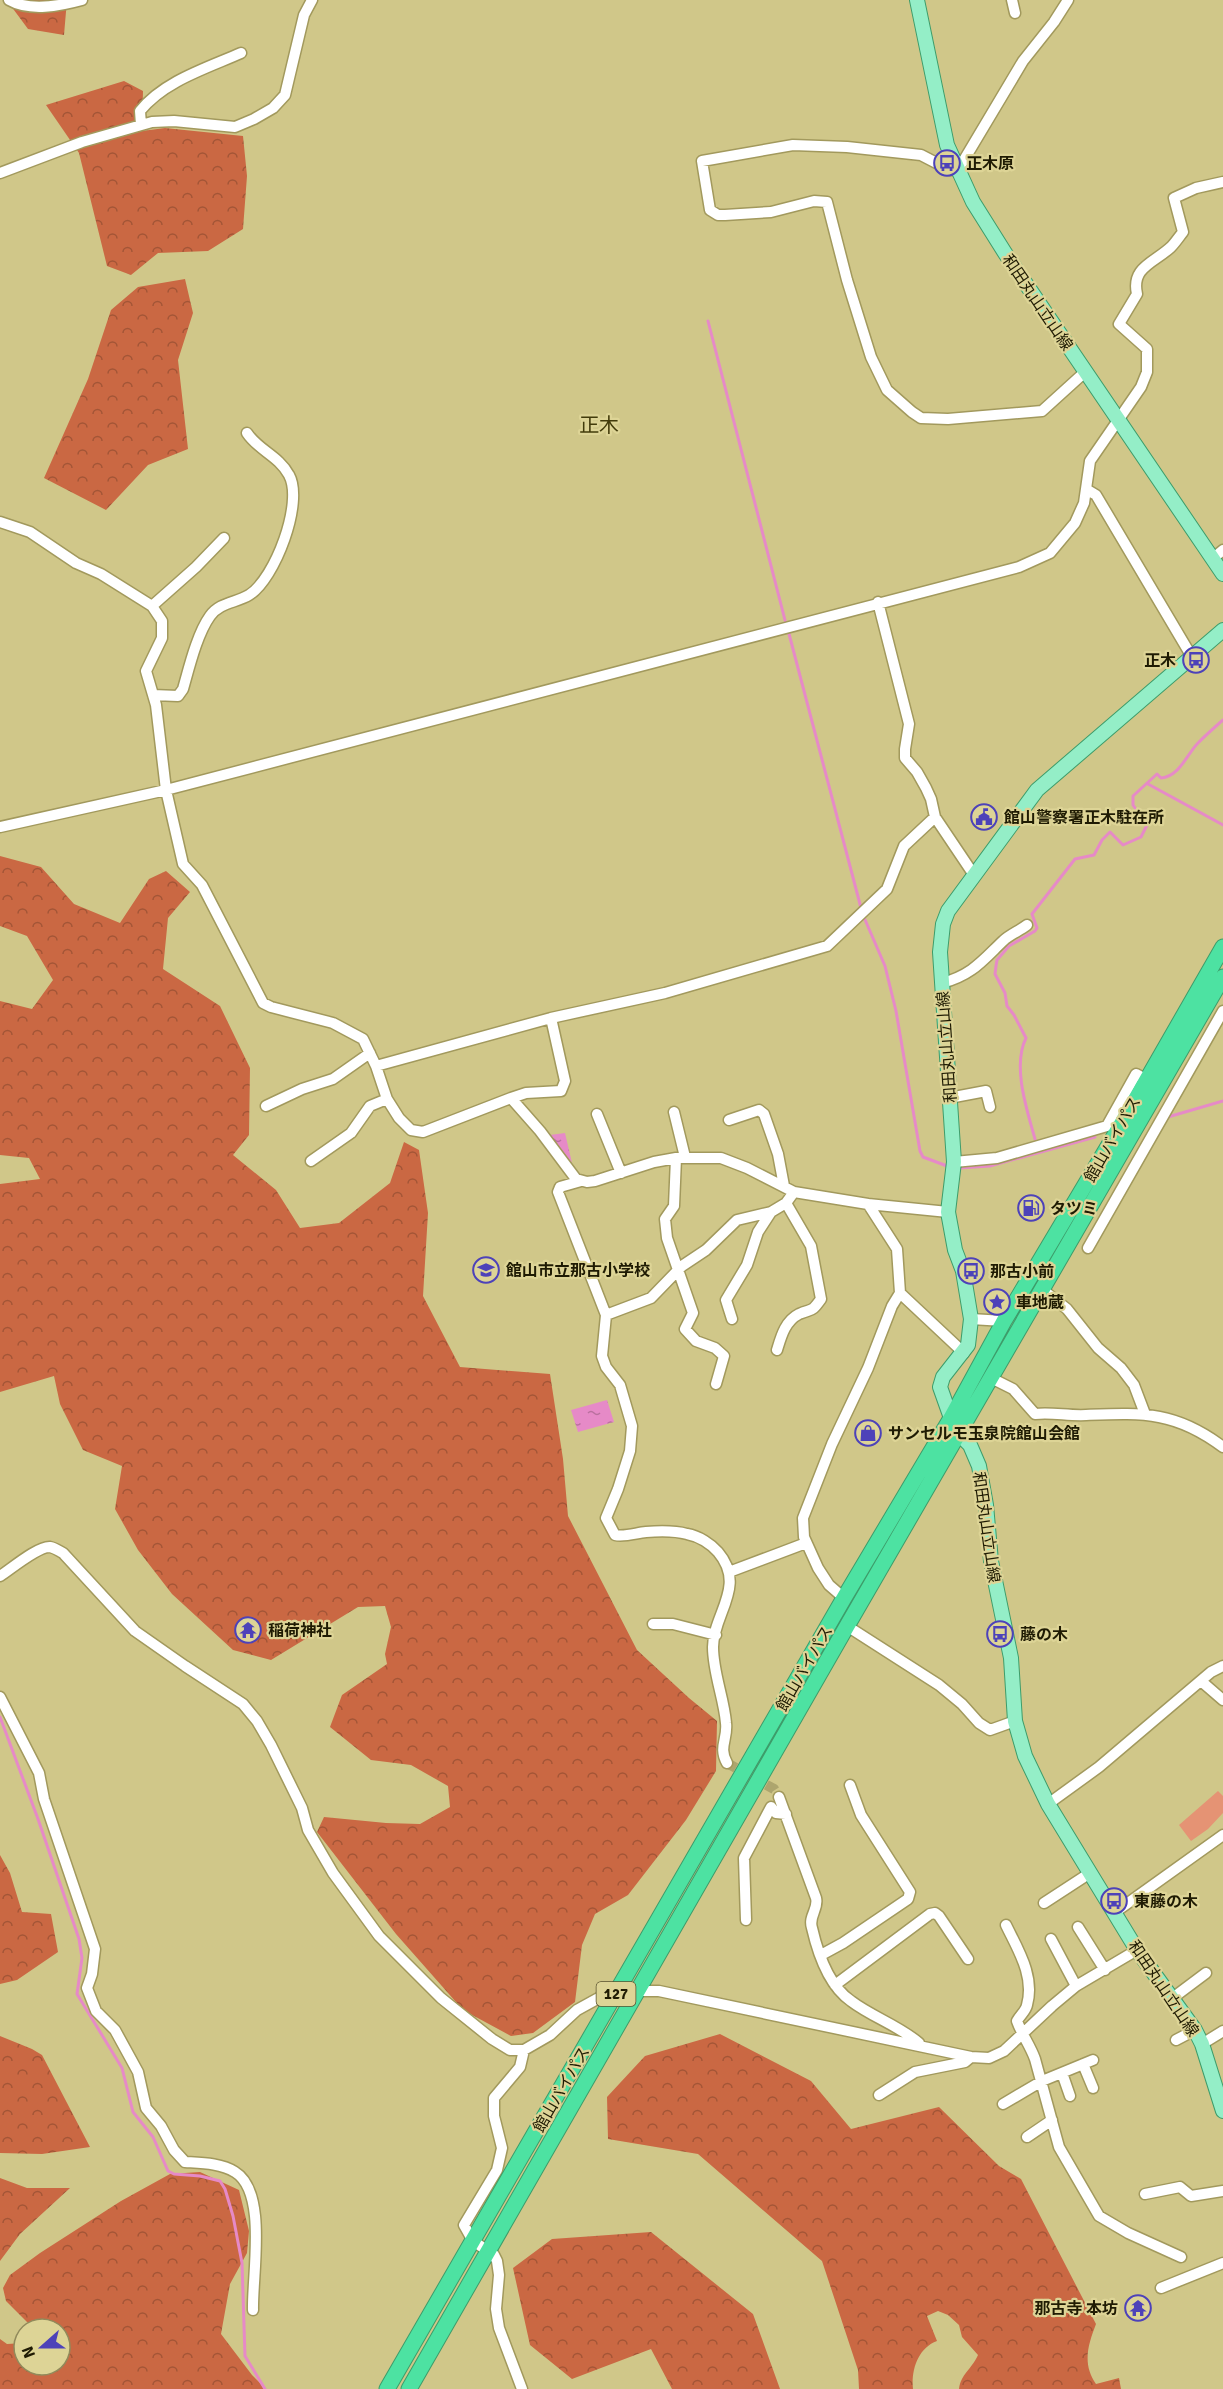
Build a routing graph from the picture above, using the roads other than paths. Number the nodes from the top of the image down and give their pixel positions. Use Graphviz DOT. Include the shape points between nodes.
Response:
graph roads {
  1 [pos="9,0"];
  2 [pos="82,0"];
  3 [pos="312,0"];
  4 [pos="917,0"];
  5 [pos="1012,0"];
  6 [pos="1068,0"];
  7 [pos="1015,13"];
  8 [pos="241,53"];
  9 [pos="141,125"];
  10 [pos="958,170"];
  11 [pos="0,173"];
  12 [pos="1223,182"];
  13 [pos="1085,372"];
  14 [pos="1118,419"];
  15 [pos="247,433"];
  16 [pos="1086,489"];
  17 [pos="0,522"];
  18 [pos="224,538"];
  19 [pos="1218,554"];
  20 [pos="1223,574"];
  21 [pos="878,602"];
  22 [pos="152,606"];
  23 [pos="1223,630"];
  24 [pos="1192,657"];
  25 [pos="153,695"];
  26 [pos="166,790"];
  27 [pos="934,817"];
  28 [pos="0,827"];
  29 [pos="974,875"];
  30 [pos="1027,926"];
  31 [pos="1223,947"];
  32 [pos="1223,977"];
  33 [pos="942,983"];
  34 [pos="1223,1011"];
  35 [pos="551,1018"];
  36 [pos="370,1053"];
  37 [pos="376,1066"];
  38 [pos="1147,1080"];
  39 [pos="511,1098"];
  40 [pos="949,1098"];
  41 [pos="387,1099"];
  42 [pos="266,1106"];
  43 [pos="990,1107"];
  44 [pos="674,1112"];
  45 [pos="597,1114"];
  46 [pos="729,1120"];
  47 [pos="681,1158"];
  48 [pos="311,1161"];
  49 [pos="954,1162"];
  50 [pos="621,1173"];
  51 [pos="581,1181"];
  52 [pos="784,1186"];
  53 [pos="794,1192"];
  54 [pos="786,1203"];
  55 [pos="868,1203"];
  56 [pos="771,1212"];
  57 [pos="948,1212"];
  58 [pos="1088,1248"];
  59 [pos="679,1270"];
  60 [pos="1043,1290"];
  61 [pos="900,1293"];
  62 [pos="606,1315"];
  63 [pos="971,1318"];
  64 [pos="732,1319"];
  65 [pos="1004,1322"];
  66 [pos="777,1350"];
  67 [pos="964,1353"];
  68 [pos="991,1378"];
  69 [pos="716,1384"];
  70 [pos="1145,1414"];
  71 [pos="951,1418"];
  72 [pos="959,1434"];
  73 [pos="1223,1448"];
  74 [pos="806,1543"];
  75 [pos="729,1572"];
  76 [pos="0,1576"];
  77 [pos="844,1598"];
  78 [pos="653,1624"];
  79 [pos="847,1626"];
  80 [pos="716,1635"];
  81 [pos="1223,1666"];
  82 [pos="1201,1681"];
  83 [pos="0,1697"];
  84 [pos="1223,1700"];
  85 [pos="1015,1721"];
  86 [pos="727,1763"];
  87 [pos="850,1785"];
  88 [pos="779,1797"];
  89 [pos="1048,1803"];
  90 [pos="786,1814"];
  91 [pos="1223,1835"];
  92 [pos="1090,1873"];
  93 [pos="1044,1903"];
  94 [pos="1114,1913"];
  95 [pos="746,1920"];
  96 [pos="1006,1925"];
  97 [pos="1078,1927"];
  98 [pos="1051,1939"];
  99 [pos="1137,1950"];
  100 [pos="821,1955"];
  101 [pos="968,1959"];
  102 [pos="1106,1970"];
  103 [pos="1206,1973"];
  104 [pos="835,1985"];
  105 [pos="1076,1986"];
  106 [pos="618,1990"];
  107 [pos="638,1990"];
  108 [pos="1174,1997"];
  109 [pos="1195,2030"];
  110 [pos="1223,2031"];
  111 [pos="1022,2035"];
  112 [pos="1176,2040"];
  113 [pos="1202,2044"];
  114 [pos="921,2045"];
  115 [pos="524,2050"];
  116 [pos="971,2057"];
  117 [pos="1062,2073"];
  118 [pos="1218,2073"];
  119 [pos="1042,2081"];
  120 [pos="1093,2088"];
  121 [pos="879,2095"];
  122 [pos="1070,2096"];
  123 [pos="1003,2104"];
  124 [pos="1223,2111"];
  125 [pos="1052,2120"];
  126 [pos="1027,2137"];
  127 [pos="1223,2191"];
  128 [pos="1144,2194"];
  129 [pos="473,2241"];
  130 [pos="489,2252"];
  131 [pos="1181,2257"];
  132 [pos="1223,2263"];
  133 [pos="1161,2288"];
  134 [pos="253,2310"];
  135 [pos="387,2389"];
  136 [pos="410,2389"];
  137 [pos="522,2389"];
  1 -- 2 [label="street" via="16,4 57,6"];
  3 -- 9 [label="street" via="304,15 285,95 273,108 235,127 174,121"];
  4 -- 10 [label="main road, 和田丸山立山線" via="941,123"];
  5 -- 7 [label="street"];
  6 -- 10 [label="street" via="1023,61"];
  8 -- 9 [label="street" via="179,81 148,101 140,111"];
  9 -- 11 [label="street"];
  10 -- 13 [label="main road, 和田丸山立山線" via="987,226"];
  10 -- 13 [label="street" via="950,170 921,155 793,145 702,161 710,210 718,215 771,212 814,201 827,202 871,357 887,390 921,418 1042,411"];
  12 -- 14 [label="street" via="1174,198 1183,232 1172,246 1140,270 1134,283 1137,294 1119,324 1147,349 1147,372"];
  13 -- 14 [label="main road, 和田丸山立山線"];
  14 -- 16 [label="street" via="1090,461"];
  14 -- 19 [label="main road, 和田丸山立山線"];
  15 -- 25 [label="street" via="290,476 292,510 284,545 251,594 211,614 178,696"];
  16 -- 21 [label="street" via="1075,523 1050,553 1018,567"];
  16 -- 24 [label="street" via="1096,495"];
  17 -- 22 [label="street" via="30,532"];
  18 -- 22 [label="street"];
  19 -- 20 [label="main road, 和田丸山立山線"];
  21 -- 26 [label="street"];
  21 -- 27 [label="street" via="909,724 905,758 927,788"];
  22 -- 25 [label="street" via="163,627 157,652 146,671"];
  23 -- 24 [label="main road, 和田丸山立山線"];
  24 -- 29 [label="main road, 和田丸山立山線" via="1037,790"];
  25 -- 26 [label="street"];
  26 -- 28 [label="street"];
  26 -- 36 [label="street" via="183,864 202,885 263,1003 333,1023 363,1039"];
  27 -- 29 [label="street"];
  27 -- 35 [label="street" via="904,846 887,889 827,946 664,993"];
  29 -- 33 [label="main road, 和田丸山立山線" via="956,897 943,924"];
  30 -- 33 [label="street" via="1005,938 966,975"];
  31 -- 38 [label="highway, 館山バイパス / 127"];
  32 -- 60 [label="highway, 館山バイパス / 127"];
  33 -- 40 [label="main road, 和田丸山立山線"];
  34 -- 58 [label="street"];
  35 -- 37 [label="street"];
  35 -- 39 [label="street" via="566,1081 561,1091"];
  36 -- 37 [label="street"];
  36 -- 42 [label="street" via="333,1078"];
  37 -- 41 [label="street"];
  38 -- 49 [label="street" via="1136,1074 1107,1126 997,1158"];
  38 -- 65 [label="highway, 館山バイパス / 127"];
  39 -- 41 [label="street" via="423,1132 411,1130"];
  39 -- 51 [label="street"];
  40 -- 43 [label="street" via="986,1091"];
  40 -- 49 [label="main road, 和田丸山立山線"];
  41 -- 48 [label="street" via="370,1106 351,1133"];
  44 -- 47 [label="street"];
  45 -- 50 [label="street"];
  46 -- 52 [label="street" via="759,1110 764,1114"];
  47 -- 50 [label="street"];
  47 -- 52 [label="street" via="721,1158"];
  47 -- 59 [label="street" via="674,1206 665,1219"];
  49 -- 57 [label="main road, 和田丸山立山線"];
  50 -- 51 [label="street"];
  51 -- 62 [label="street" via="560,1187 558,1192"];
  52 -- 53 [label="street"];
  53 -- 54 [label="street"];
  53 -- 55 [label="street"];
  54 -- 56 [label="street"];
  54 -- 66 [label="street" via="811,1246 821,1299 813,1311 797,1315 782,1330"];
  55 -- 57 [label="street"];
  55 -- 61 [label="street" via="897,1249"];
  56 -- 59 [label="street" via="737,1220"];
  56 -- 64 [label="street" via="726,1300"];
  57 -- 63 [label="main road, 和田丸山立山線"];
  59 -- 62 [label="street" via="651,1298"];
  59 -- 69 [label="street" via="693,1313 684,1329 696,1341 724,1356"];
  60 -- 68 [label="highway, 館山バイパス / 127"];
  60 -- 70 [label="street" via="1121,1368 1134,1385"];
  61 -- 67 [label="street"];
  61 -- 74 [label="street" via="803,1518"];
  62 -- 75 [label="street" via="602,1356 620,1385 632,1426 630,1451 606,1518 608,1526 621,1536 648,1532 687,1534 704,1540 726,1562"];
  63 -- 65 [label="street"];
  63 -- 67 [label="main road, 和田丸山立山線" via="970,1339"];
  65 -- 71 [label="highway, 館山バイパス / 127"];
  67 -- 71 [label="main road, 和田丸山立山線" via="943,1377 940,1387"];
  68 -- 70 [label="street" via="1012,1389 1035,1414"];
  68 -- 72 [label="highway, 館山バイパス / 127"];
  70 -- 73 [label="street" via="1170,1418"];
  71 -- 72 [label="main road, 和田丸山立山線"];
  71 -- 77 [label="highway, 館山バイパス / 127"];
  72 -- 79 [label="highway, 館山バイパス / 127"];
  72 -- 85 [label="main road, 和田丸山立山線" via="970,1445 979,1466 990,1561 1011,1658"];
  74 -- 75 [label="street"];
  74 -- 77 [label="street" via="829,1585"];
  75 -- 80 [label="street" via="729,1589"];
  76 -- 115 [label="street" via="47,1547 63,1553 135,1631 243,1704 271,1745 302,1808 308,1830 333,1873 379,1936 441,1998 492,2039 510,2050"];
  77 -- 106 [label="highway, 館山バイパス / 127"];
  78 -- 80 [label="street" via="673,1624"];
  79 -- 85 [label="street" via="939,1685 990,1730"];
  79 -- 107 [label="highway, 館山バイパス / 127"];
  80 -- 86 [label="street" via="713,1662 727,1725 722,1755"];
  81 -- 82 [label="street"];
  82 -- 84 [label="street"];
  82 -- 89 [label="street" via="1099,1767"];
  83 -- 134 [label="street" via="39,1773 44,1799 95,1949 87,1988 96,2011 115,2030 138,2072 147,2108 174,2150 185,2162 206,2163 237,2173 251,2191 257,2226"];
  85 -- 89 [label="main road, 和田丸山立山線" via="1025,1756"];
  87 -- 100 [label="street" via="861,1815 910,1896"];
  88 -- 90 [label="street"];
  89 -- 92 [label="main road, 和田丸山立山線"];
  90 -- 95 [label="street" via="776,1813 771,1807 744,1858"];
  90 -- 100 [label="street" via="816,1898 811,1926"];
  91 -- 94 [label="street"];
  92 -- 93 [label="street"];
  92 -- 94 [label="main road, 和田丸山立山線"];
  94 -- 99 [label="main road, 和田丸山立山線"];
  96 -- 111 [label="street" via="1029,1982 1027,2005 1017,2021"];
  97 -- 102 [label="street"];
  98 -- 105 [label="street"];
  99 -- 102 [label="street"];
  99 -- 108 [label="main road, 和田丸山立山線"];
  100 -- 104 [label="street"];
  101 -- 104 [label="street" via="939,1916 930,1914"];
  102 -- 105 [label="street"];
  103 -- 108 [label="street"];
  104 -- 114 [label="street" via="851,2002"];
  105 -- 111 [label="street"];
  106 -- 107 [label="street"];
  106 -- 115 [label="street" via="590,2002 550,2035"];
  106 -- 129 [label="highway, 館山バイパス / 127"];
  107 -- 114 [label="street"];
  107 -- 130 [label="highway, 館山バイパス / 127"];
  108 -- 109 [label="main road, 和田丸山立山線"];
  109 -- 112 [label="street"];
  109 -- 113 [label="main road, 和田丸山立山線"];
  110 -- 113 [label="street"];
  111 -- 116 [label="street" via="997,2055"];
  111 -- 119 [label="street"];
  113 -- 118 [label="main road, 和田丸山立山線"];
  114 -- 116 [label="street"];
  115 -- 129 [label="street" via="520,2067 494,2098 502,2148 497,2170 464,2225"];
  116 -- 121 [label="street" via="965,2062 915,2072"];
  117 -- 119 [label="street"];
  117 -- 120 [label="street" via="1088,2062"];
  117 -- 122 [label="street"];
  118 -- 124 [label="main road, 和田丸山立山線"];
  119 -- 123 [label="street"];
  119 -- 125 [label="street"];
  125 -- 126 [label="street"];
  125 -- 131 [label="street" via="1059,2147 1099,2216 1128,2234"];
  127 -- 128 [label="street" via="1191,2196 1180,2187"];
  129 -- 130 [label="street"];
  129 -- 135 [label="highway, 館山バイパス / 127"];
  130 -- 136 [label="highway, 館山バイパス / 127"];
  130 -- 137 [label="street" via="497,2261 499,2275 499,2328"];
  132 -- 133 [label="street"];
}
